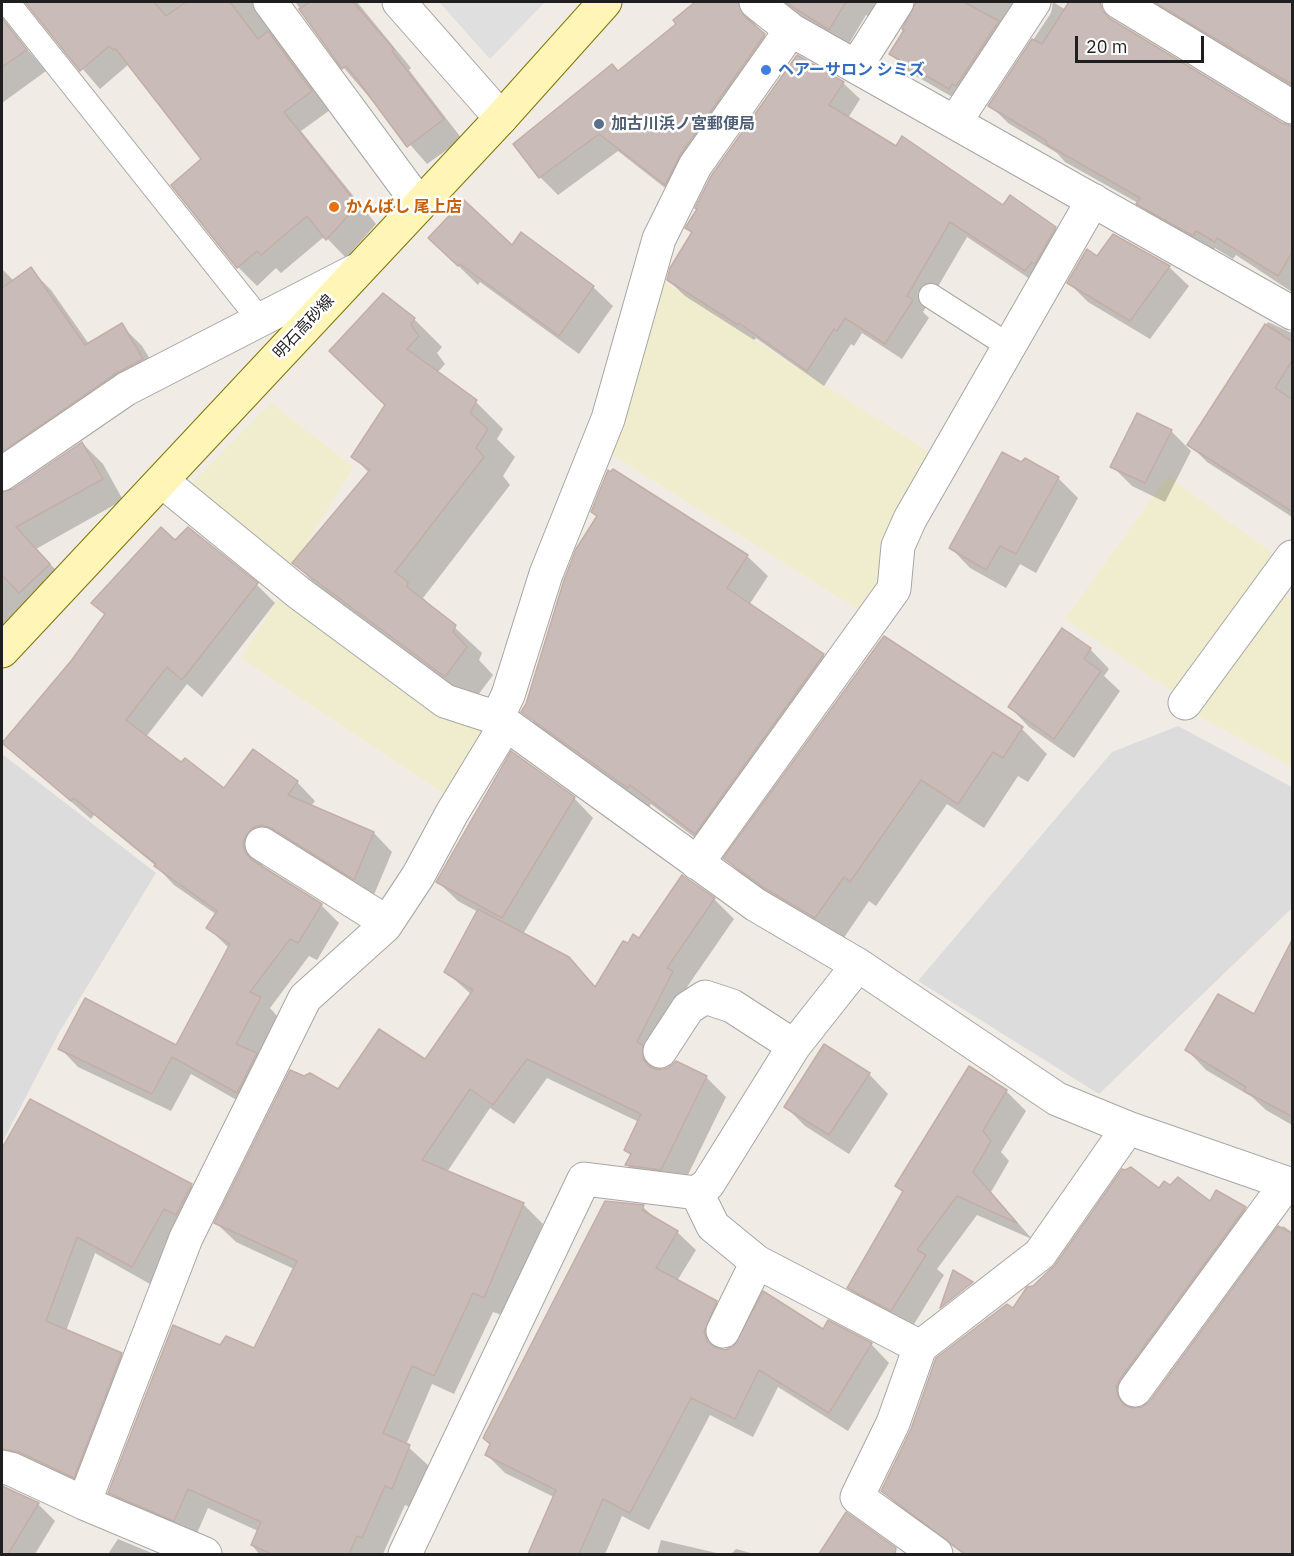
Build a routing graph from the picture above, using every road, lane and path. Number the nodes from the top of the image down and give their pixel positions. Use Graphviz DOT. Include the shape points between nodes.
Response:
graph roads {
  1 [pos="7,2"];
  2 [pos="270,2"];
  3 [pos="399,2"];
  4 [pos="605,2"];
  5 [pos="756,2"];
  6 [pos="897,2"];
  7 [pos="1034,2"];
  8 [pos="1119,2"];
  9 [pos="791,30"];
  10 [pos="857,65"];
  11 [pos="1293,107"];
  12 [pos="501,118"];
  13 [pos="956,122"];
  14 [pos="1093,200"];
  15 [pos="419,204"];
  16 [pos="355,272"];
  17 [pos="931,296"];
  18 [pos="1293,313"];
  19 [pos="260,320"];
  20 [pos="1009,346"];
  21 [pos="2,474"];
  22 [pos="162,481"];
  23 [pos="1293,557"];
  24 [pos="2,651"];
  25 [pos="1185,703"];
  26 [pos="502,721"];
  27 [pos="262,844"];
  28 [pos="697,863"];
  29 [pos="385,926"];
  30 [pos="858,965"];
  31 [pos="794,1046"];
  32 [pos="660,1051"];
  33 [pos="1128,1128"];
  34 [pos="1289,1185"];
  35 [pos="697,1193"];
  36 [pos="757,1262"];
  37 [pos="723,1331"];
  38 [pos="920,1347"];
  39 [pos="1135,1390"];
  40 [pos="2,1467"];
  41 [pos="84,1503"];
  42 [pos="205,1554"];
  43 [pos="405,1554"];
  44 [pos="936,1554"];
  1 -- 19 [label="lane"];
  2 -- 15 [label="street"];
  3 -- 12 [label="street"];
  4 -- 12 [label="main road, 明石高砂線"];
  5 -- 9 [label="street"];
  6 -- 10 [label="street"];
  7 -- 13 [label="street"];
  8 -- 11 [label="street"];
  9 -- 10 [label="street"];
  9 -- 26 [label="street" via="695,166 659,239 608,419 546,574"];
  10 -- 13 [label="street"];
  12 -- 15 [label="main road, 明石高砂線"];
  13 -- 14 [label="street"];
  14 -- 18 [label="street"];
  14 -- 20 [label="street"];
  15 -- 16 [label="main road, 明石高砂線"];
  16 -- 19 [label="street"];
  16 -- 22 [label="main road, 明石高砂線"];
  17 -- 20 [label="lane"];
  19 -- 21 [label="street" via="126,388"];
  20 -- 28 [label="street" via="910,519 898,546 894,589"];
  22 -- 24 [label="main road, 明石高砂線"];
  22 -- 26 [label="street" via="299,592 445,701"];
  23 -- 25 [label="street"];
  26 -- 28 [label="street"];
  26 -- 29 [label="street" via="418,876"];
  27 -- 29 [label="street" via="372,913"];
  28 -- 30 [label="street" via="756,905"];
  29 -- 41 [label="street" via="305,998 275,1054 186,1238"];
  30 -- 31 [label="street"];
  30 -- 33 [label="street" via="1057,1099"];
  31 -- 32 [label="street" via="732,1006 705,997 688,1008"];
  31 -- 35 [label="street" via="708,1184"];
  33 -- 34 [label="street"];
  33 -- 38 [label="street" via="1040,1254"];
  34 -- 39 [label="street"];
  35 -- 36 [label="street" via="713,1226"];
  35 -- 43 [label="street" via="584,1179"];
  36 -- 37 [label="street"];
  36 -- 38 [label="street"];
  38 -- 44 [label="street" via="893,1423 857,1497"];
  40 -- 41 [label="street"];
  41 -- 42 [label="street"];
}
